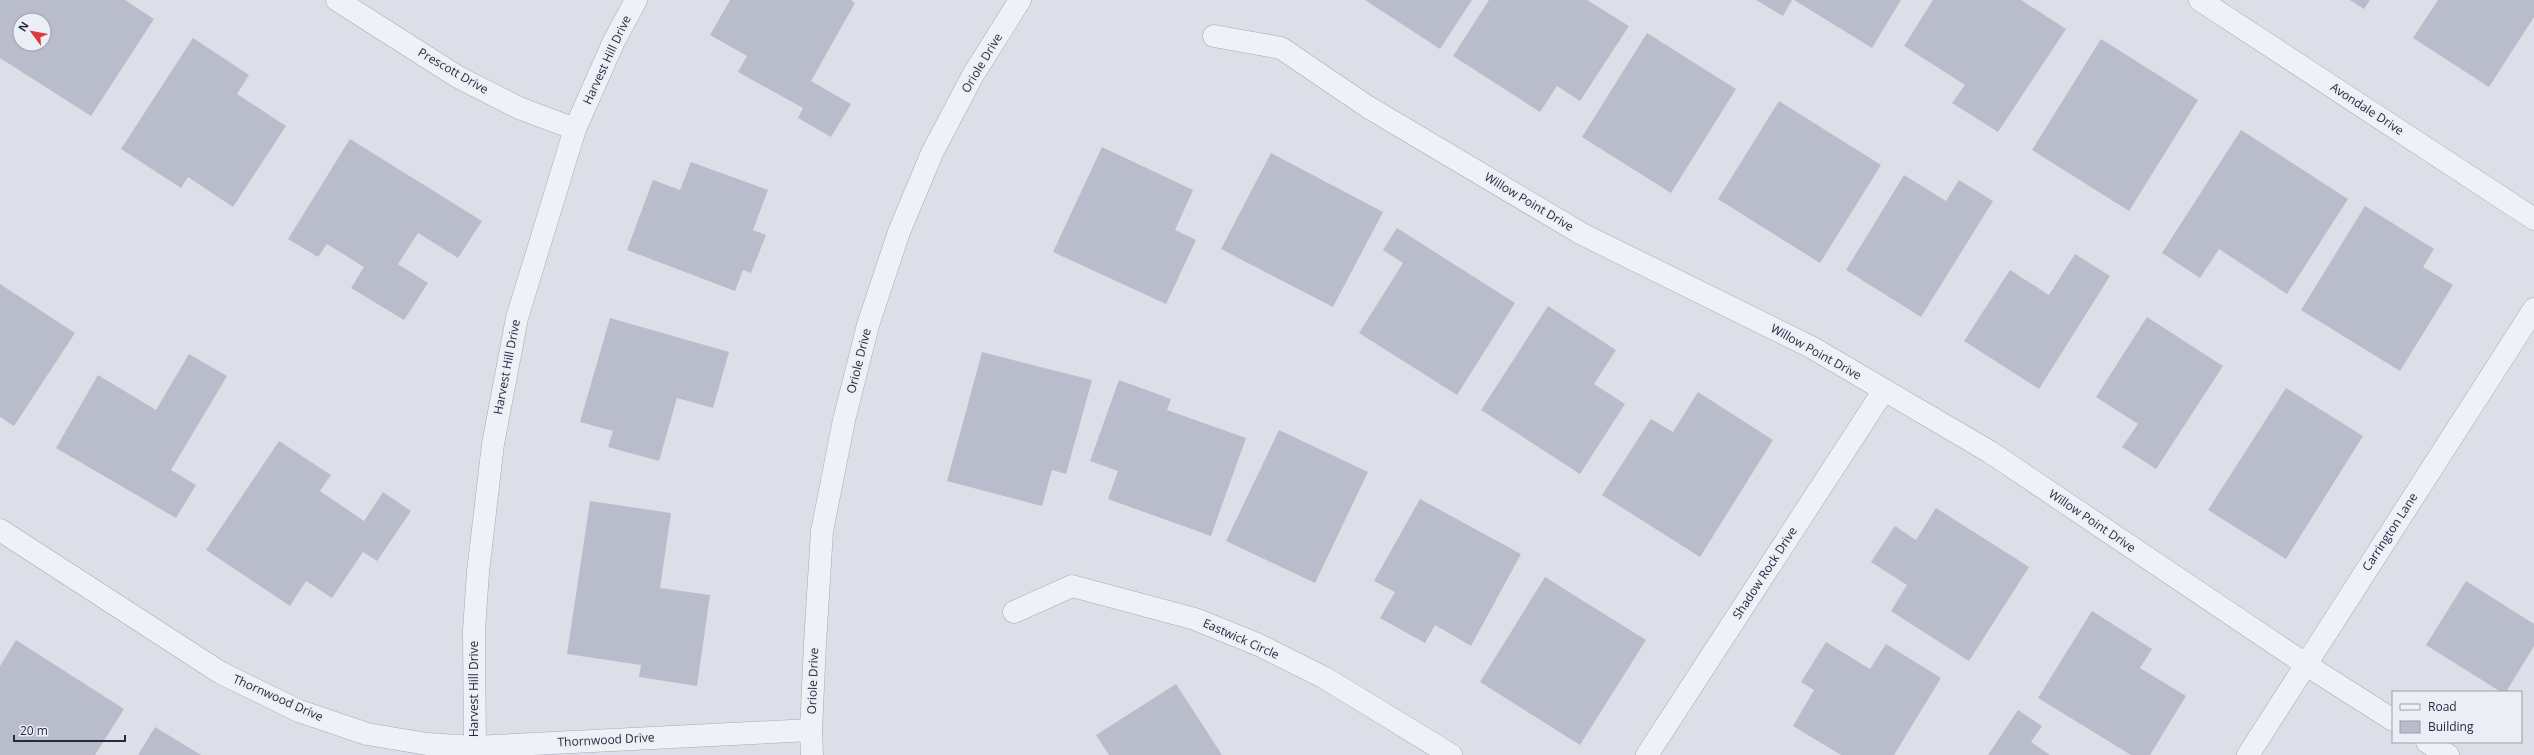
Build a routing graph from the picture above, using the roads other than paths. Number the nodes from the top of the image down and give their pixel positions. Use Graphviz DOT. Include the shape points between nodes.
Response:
graph roads {
  1 [pos="337,0"];
  2 [pos="636,0"];
  3 [pos="1020,0"];
  4 [pos="2200,0"];
  5 [pos="1214,36"];
  6 [pos="575,128"];
  7 [pos="2534,219"];
  8 [pos="2534,309"];
  9 [pos="1884,390"];
  10 [pos="0,530"];
  11 [pos="1014,612"];
  12 [pos="2305,664"];
  13 [pos="2392,719"];
  14 [pos="811,730"];
  15 [pos="2429,743"];
  16 [pos="474,751"];
  17 [pos="812,755"];
  18 [pos="1451,755"];
  19 [pos="1647,755"];
  20 [pos="2248,755"];
  21 [pos="2448,755"];
  1 -- 6 [label="street, Prescott Drive" via="458,77 519,108"];
  2 -- 6 [label="street, Harvest Hill Drive" via="614,41"];
  3 -- 14 [label="street, Oriole Drive" via="973,76 932,153 899,232 868,325 844,420 822,531"];
  4 -- 7 [label="street, Avondale Drive"];
  5 -- 9 [label="street, Willow Point Drive" via="1281,48 1368,107 1582,234 1811,347"];
  6 -- 16 [label="street, Harvest Hill Drive" via="517,318 493,444 475,622"];
  8 -- 12 [label="street, Carrington Lane"];
  9 -- 12 [label="street, Willow Point Drive" via="1990,452"];
  9 -- 19 [label="street, Shadow Rock Drive"];
  10 -- 16 [label="street, Thornwood Drive" via="221,673 299,711 367,734"];
  11 -- 18 [label="street, Eastwick Circle" via="1072,586 1195,619 1259,645 1325,678"];
  12 -- 13 [label="street, Willow Point Drive"];
  12 -- 20 [label="street, Carrington Lane"];
  14 -- 16 [label="street, Thornwood Drive"];
  14 -- 17 [label="street, Oriole Drive"];
  15 -- 21 [label="street"];
}
